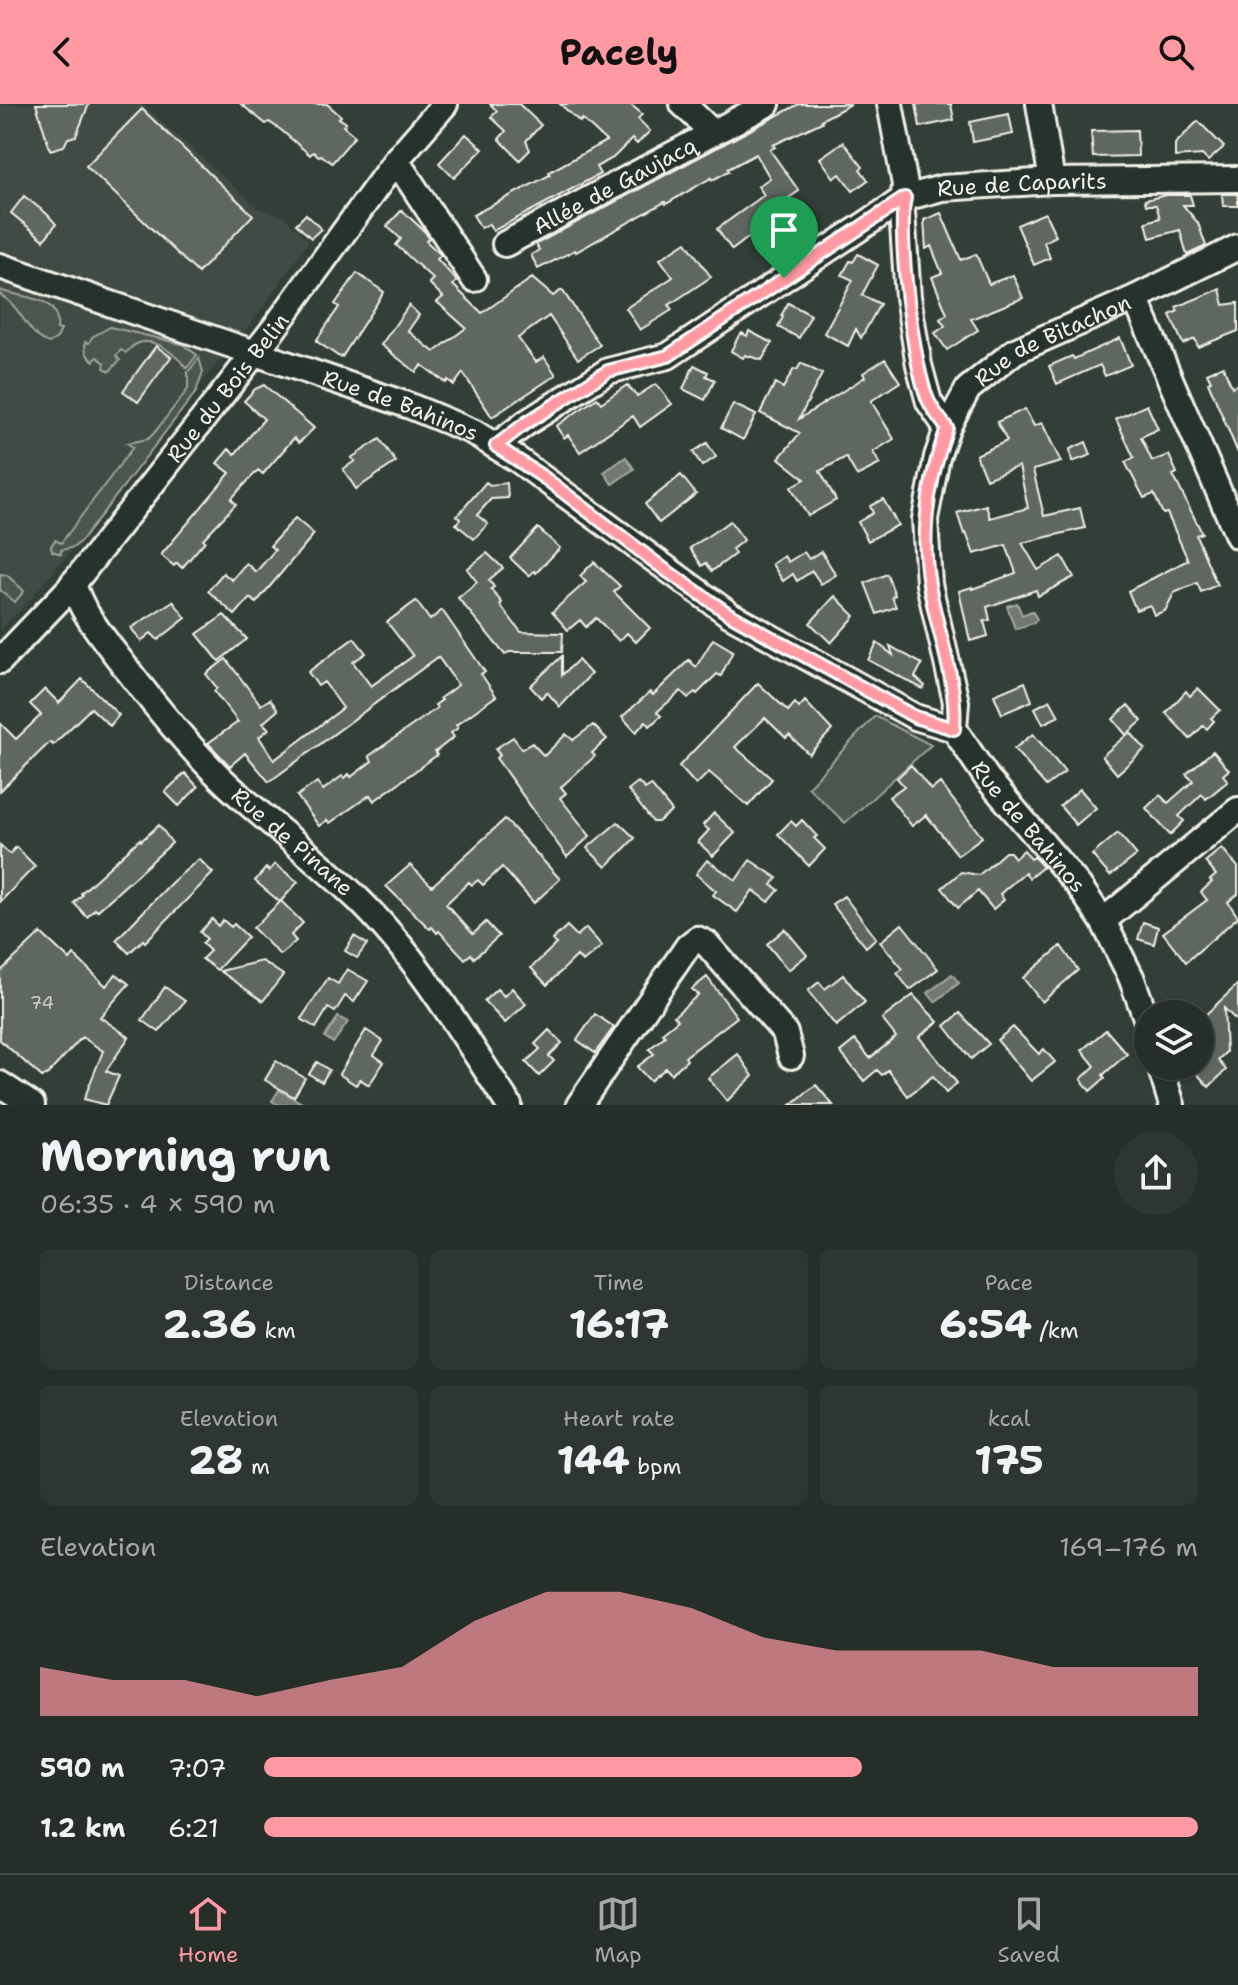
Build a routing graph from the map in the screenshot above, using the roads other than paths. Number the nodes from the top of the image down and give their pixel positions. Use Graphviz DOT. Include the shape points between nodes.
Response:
graph roads {
  1 [pos="445,104"];
  2 [pos="683,104"];
  3 [pos="767,104"];
  4 [pos="890,104"];
  5 [pos="1039,104"];
  6 [pos="713,133"];
  7 [pos="396,160"];
  8 [pos="1238,179"];
  9 [pos="1052,181"];
  10 [pos="905,198"];
  11 [pos="505,244"];
  12 [pos="1238,247"];
  13 [pos="0,266"];
  14 [pos="474,279"];
  15 [pos="1135,298"];
  16 [pos="255,353"];
  17 [pos="947,428"];
  18 [pos="496,446"];
  19 [pos="1238,536"];
  20 [pos="73,583"];
  21 [pos="0,661"];
  22 [pos="954,729"];
  23 [pos="1238,810"];
  24 [pos="1103,921"];
  25 [pos="1140,1000"];
  26 [pos="791,1056"];
  27 [pos="1164,1080"];
  28 [pos="0,1087"];
  29 [pos="2,1105"];
  30 [pos="32,1105"];
  31 [pos="509,1105"];
  32 [pos="579,1105"];
  33 [pos="1172,1105"];
  1 -- 7 [label="street, Rue du Bois Belin"];
  2 -- 6 [label="street"];
  3 -- 6 [label="street, Allée de Gaujacq"];
  4 -- 10 [label="street"];
  5 -- 9 [label="street"];
  6 -- 11 [label="street, Allée de Gaujacq"];
  7 -- 14 [label="street"];
  7 -- 16 [label="street, Rue du Bois Belin"];
  8 -- 9 [label="street, Rue de Caparits"];
  9 -- 10 [label="street, Rue de Caparits" via="942,188"];
  10 -- 17 [label="street" via="908,297 919,365 929,402"];
  10 -- 18 [label="street, Rue de Caparits" via="668,356 608,371"];
  12 -- 15 [label="street, Rue de Bitachon"];
  13 -- 16 [label="street, Rue de Bahinos"];
  15 -- 17 [label="street, Rue de Bitachon" via="1015,351 968,389"];
  15 -- 19 [label="street"];
  16 -- 18 [label="street, Rue de Bahinos" via="410,406"];
  16 -- 20 [label="street, Rue du Bois Belin"];
  17 -- 22 [label="street, Rue de Bitachon" via="925,519 929,584 956,702"];
  18 -- 22 [label="street, Rue de Bahinos" via="729,614 915,717"];
  20 -- 21 [label="street, Rue du Bois Belin"];
  20 -- 31 [label="street, Rue de Pinane" via="78,601 98,630 199,756 394,938"];
  22 -- 24 [label="street, Rue de Bahinos"];
  23 -- 24 [label="street"];
  24 -- 25 [label="street, Rue de Bahinos"];
  26 -- 32 [label="street" via="785,1033 697,939"];
  27 -- 33 [label="street"];
  28 -- 29 [label="street"];
  28 -- 30 [label="street"];
}
